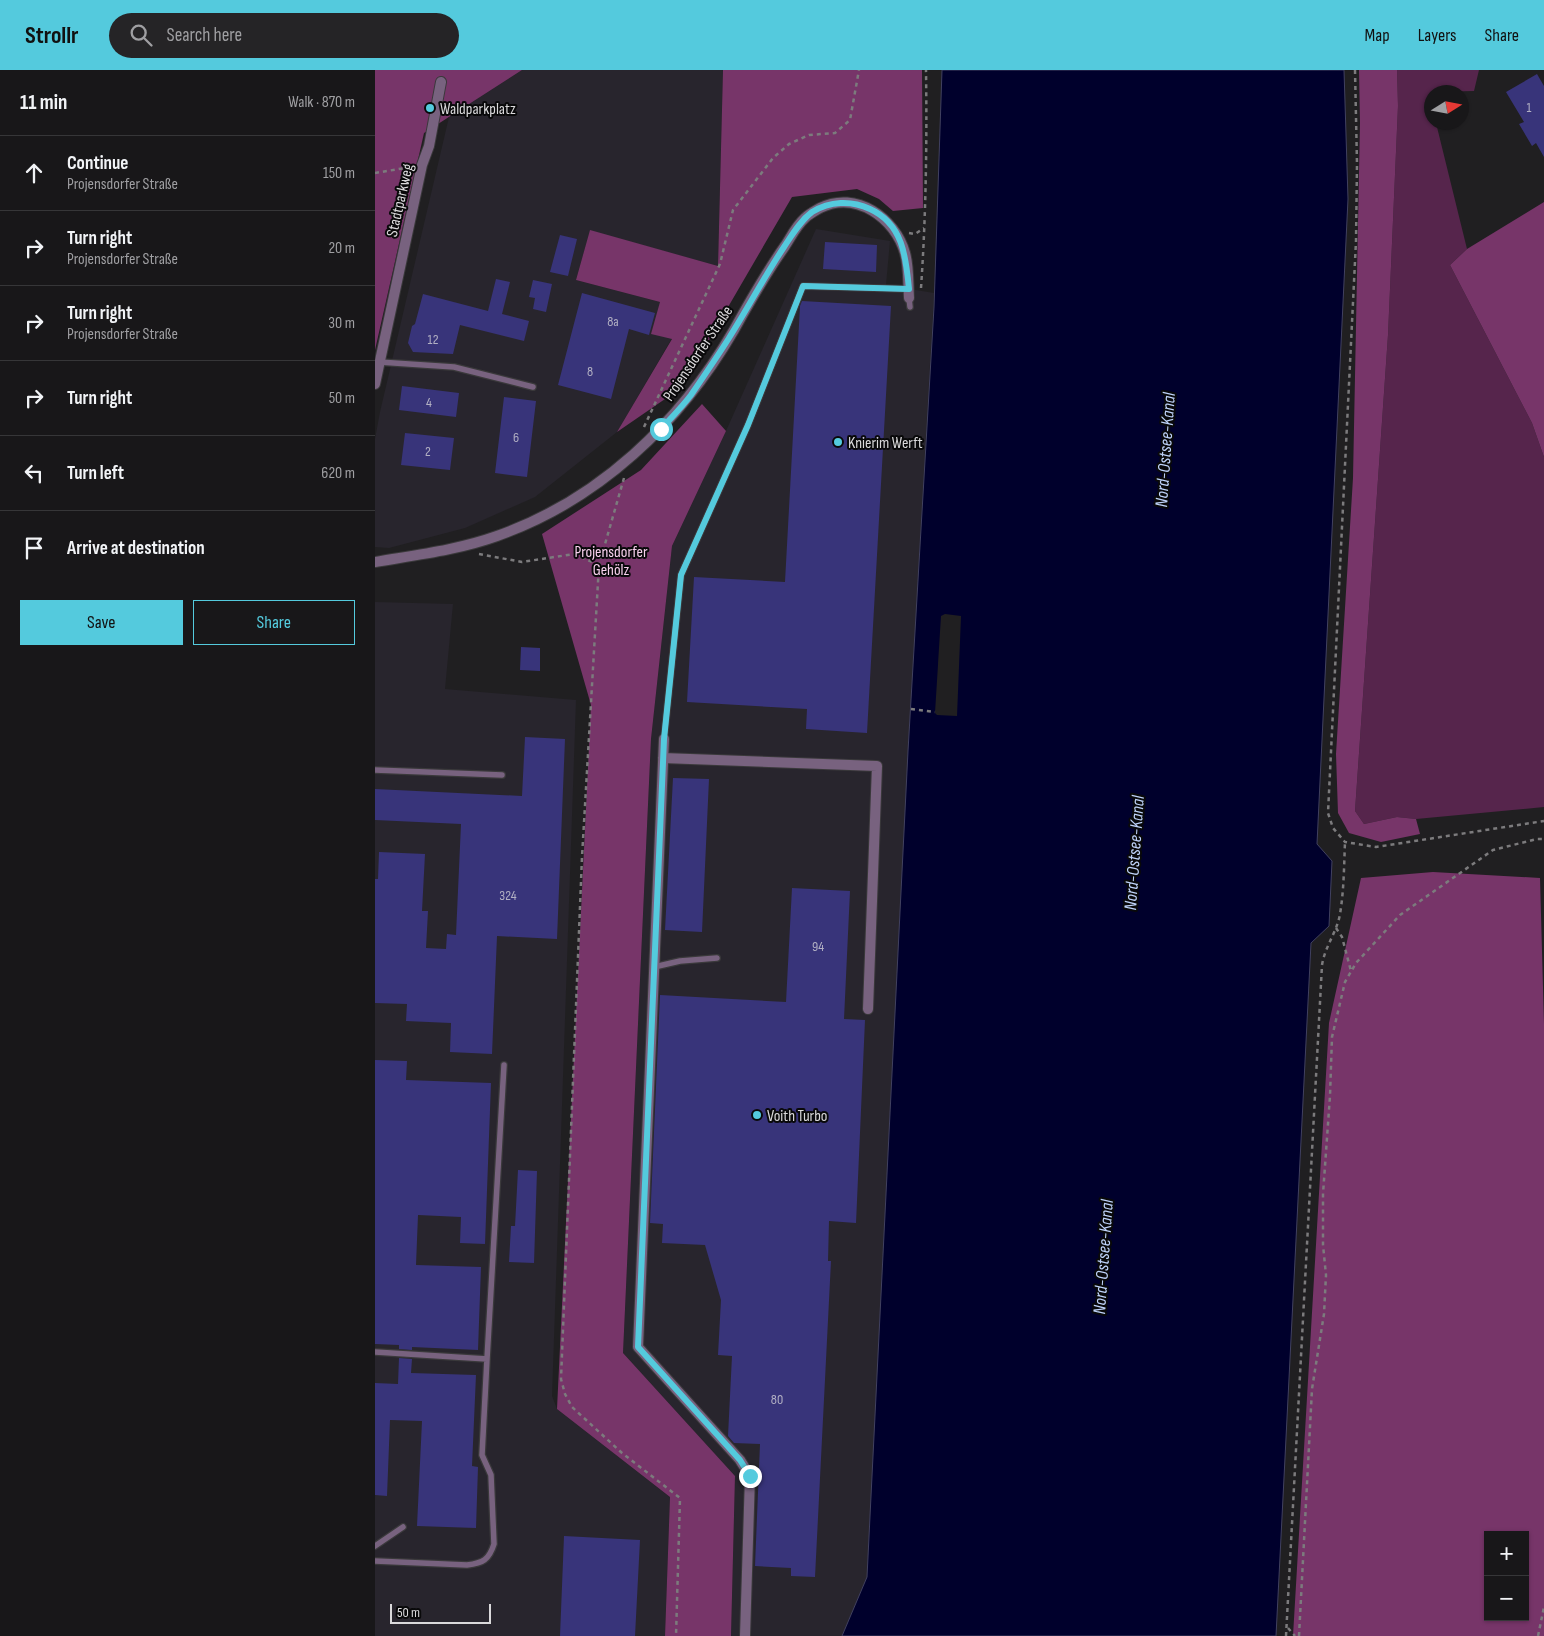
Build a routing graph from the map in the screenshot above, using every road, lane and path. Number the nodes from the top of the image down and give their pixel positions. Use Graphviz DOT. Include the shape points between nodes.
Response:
graph roads {
  1 [pos="859,70"];
  2 [pos="926,70"];
  3 [pos="1355,70"];
  4 [pos="441,82"];
  5 [pos="422,165"];
  6 [pos="375,173"];
  7 [pos="925,227"];
  8 [pos="897,236"];
  9 [pos="921,289"];
  10 [pos="909,298"];
  11 [pos="379,362"];
  12 [pos="375,384"];
  13 [pos="533,387"];
  14 [pos="641,432"];
  15 [pos="629,459"];
  16 [pos="476,554"];
  17 [pos="375,562"];
  18 [pos="599,565"];
  19 [pos="911,709"];
  20 [pos="935,712"];
  21 [pos="664,739"];
  22 [pos="663,758"];
  23 [pos="375,770"];
  24 [pos="502,775"];
  25 [pos="1544,821"];
  26 [pos="1544,839"];
  27 [pos="1345,842"];
  28 [pos="1336,928"];
  29 [pos="717,958"];
  30 [pos="654,967"];
  31 [pos="1351,972"];
  32 [pos="868,1009"];
  33 [pos="504,1065"];
  34 [pos="375,1352"];
  35 [pos="487,1359"];
  36 [pos="403,1527"];
  37 [pos="375,1546"];
  38 [pos="375,1561"];
  39 [pos="1544,1607"];
  40 [pos="1287,1627"];
  41 [pos="676,1636"];
  42 [pos="745,1636"];
  43 [pos="1287,1636"];
  44 [pos="1295,1636"];
  45 [pos="1299,1636"];
  46 [pos="1538,1636"];
  1 -- 14 [label="path" via="850,120 835,133 809,135 789,144 773,158 733,210 720,264"];
  2 -- 7 [label="path"];
  3 -- 27 [label="path" via="1356,241 1328,813 1333,828"];
  4 -- 5 [label="street, Stadtparkweg" via="429,146"];
  5 -- 6 [label="path"];
  5 -- 11 [label="street, Stadtparkweg"];
  7 -- 8 [label="path" via="915,234"];
  7 -- 9 [label="path"];
  8 -- 10 [label="street, Projensdorfer Straße" via="905,254"];
  8 -- 15 [label="street, Projensdorfer Straße" via="883,217 873,210 848,202 831,204 805,218 690,396"];
  10 -- 21 [label="lane" via="803,286 748,425 681,575"];
  11 -- 12 [label="street, Stadtparkweg"];
  11 -- 13 [label="lane" via="453,366"];
  15 -- 17 [label="street, Projensdorfer Straße" via="569,503 520,527 449,549"];
  15 -- 18 [label="path"];
  16 -- 18 [label="path" via="522,562 574,554"];
  18 -- 41 [label="path" via="582,857 561,1379 572,1407 680,1498"];
  19 -- 20 [label="path"];
  21 -- 22 [label="street"];
  22 -- 30 [label="street"];
  22 -- 32 [label="street" via="877,766"];
  23 -- 24 [label="lane"];
  25 -- 27 [label="path" via="1376,847"];
  26 -- 31 [label="path" via="1493,850 1400,915"];
  27 -- 28 [label="path" via="1340,914"];
  28 -- 31 [label="path" via="1342,937"];
  28 -- 40 [label="path" via="1324,952 1322,965"];
  29 -- 30 [label="lane"];
  30 -- 42 [label="street" via="638,1347 740,1460 750,1476"];
  31 -- 45 [label="path" via="1345,982 1331,1037 1323,1194 1324,1314 1312,1388"];
  33 -- 35 [label="lane"];
  34 -- 35 [label="lane"];
  35 -- 38 [label="lane" via="482,1455 491,1475 494,1544 491,1554 478,1564 467,1565"];
  36 -- 37 [label="lane"];
  39 -- 46 [label="path"];
  40 -- 43 [label="path"];
  40 -- 44 [label="path"];
}
